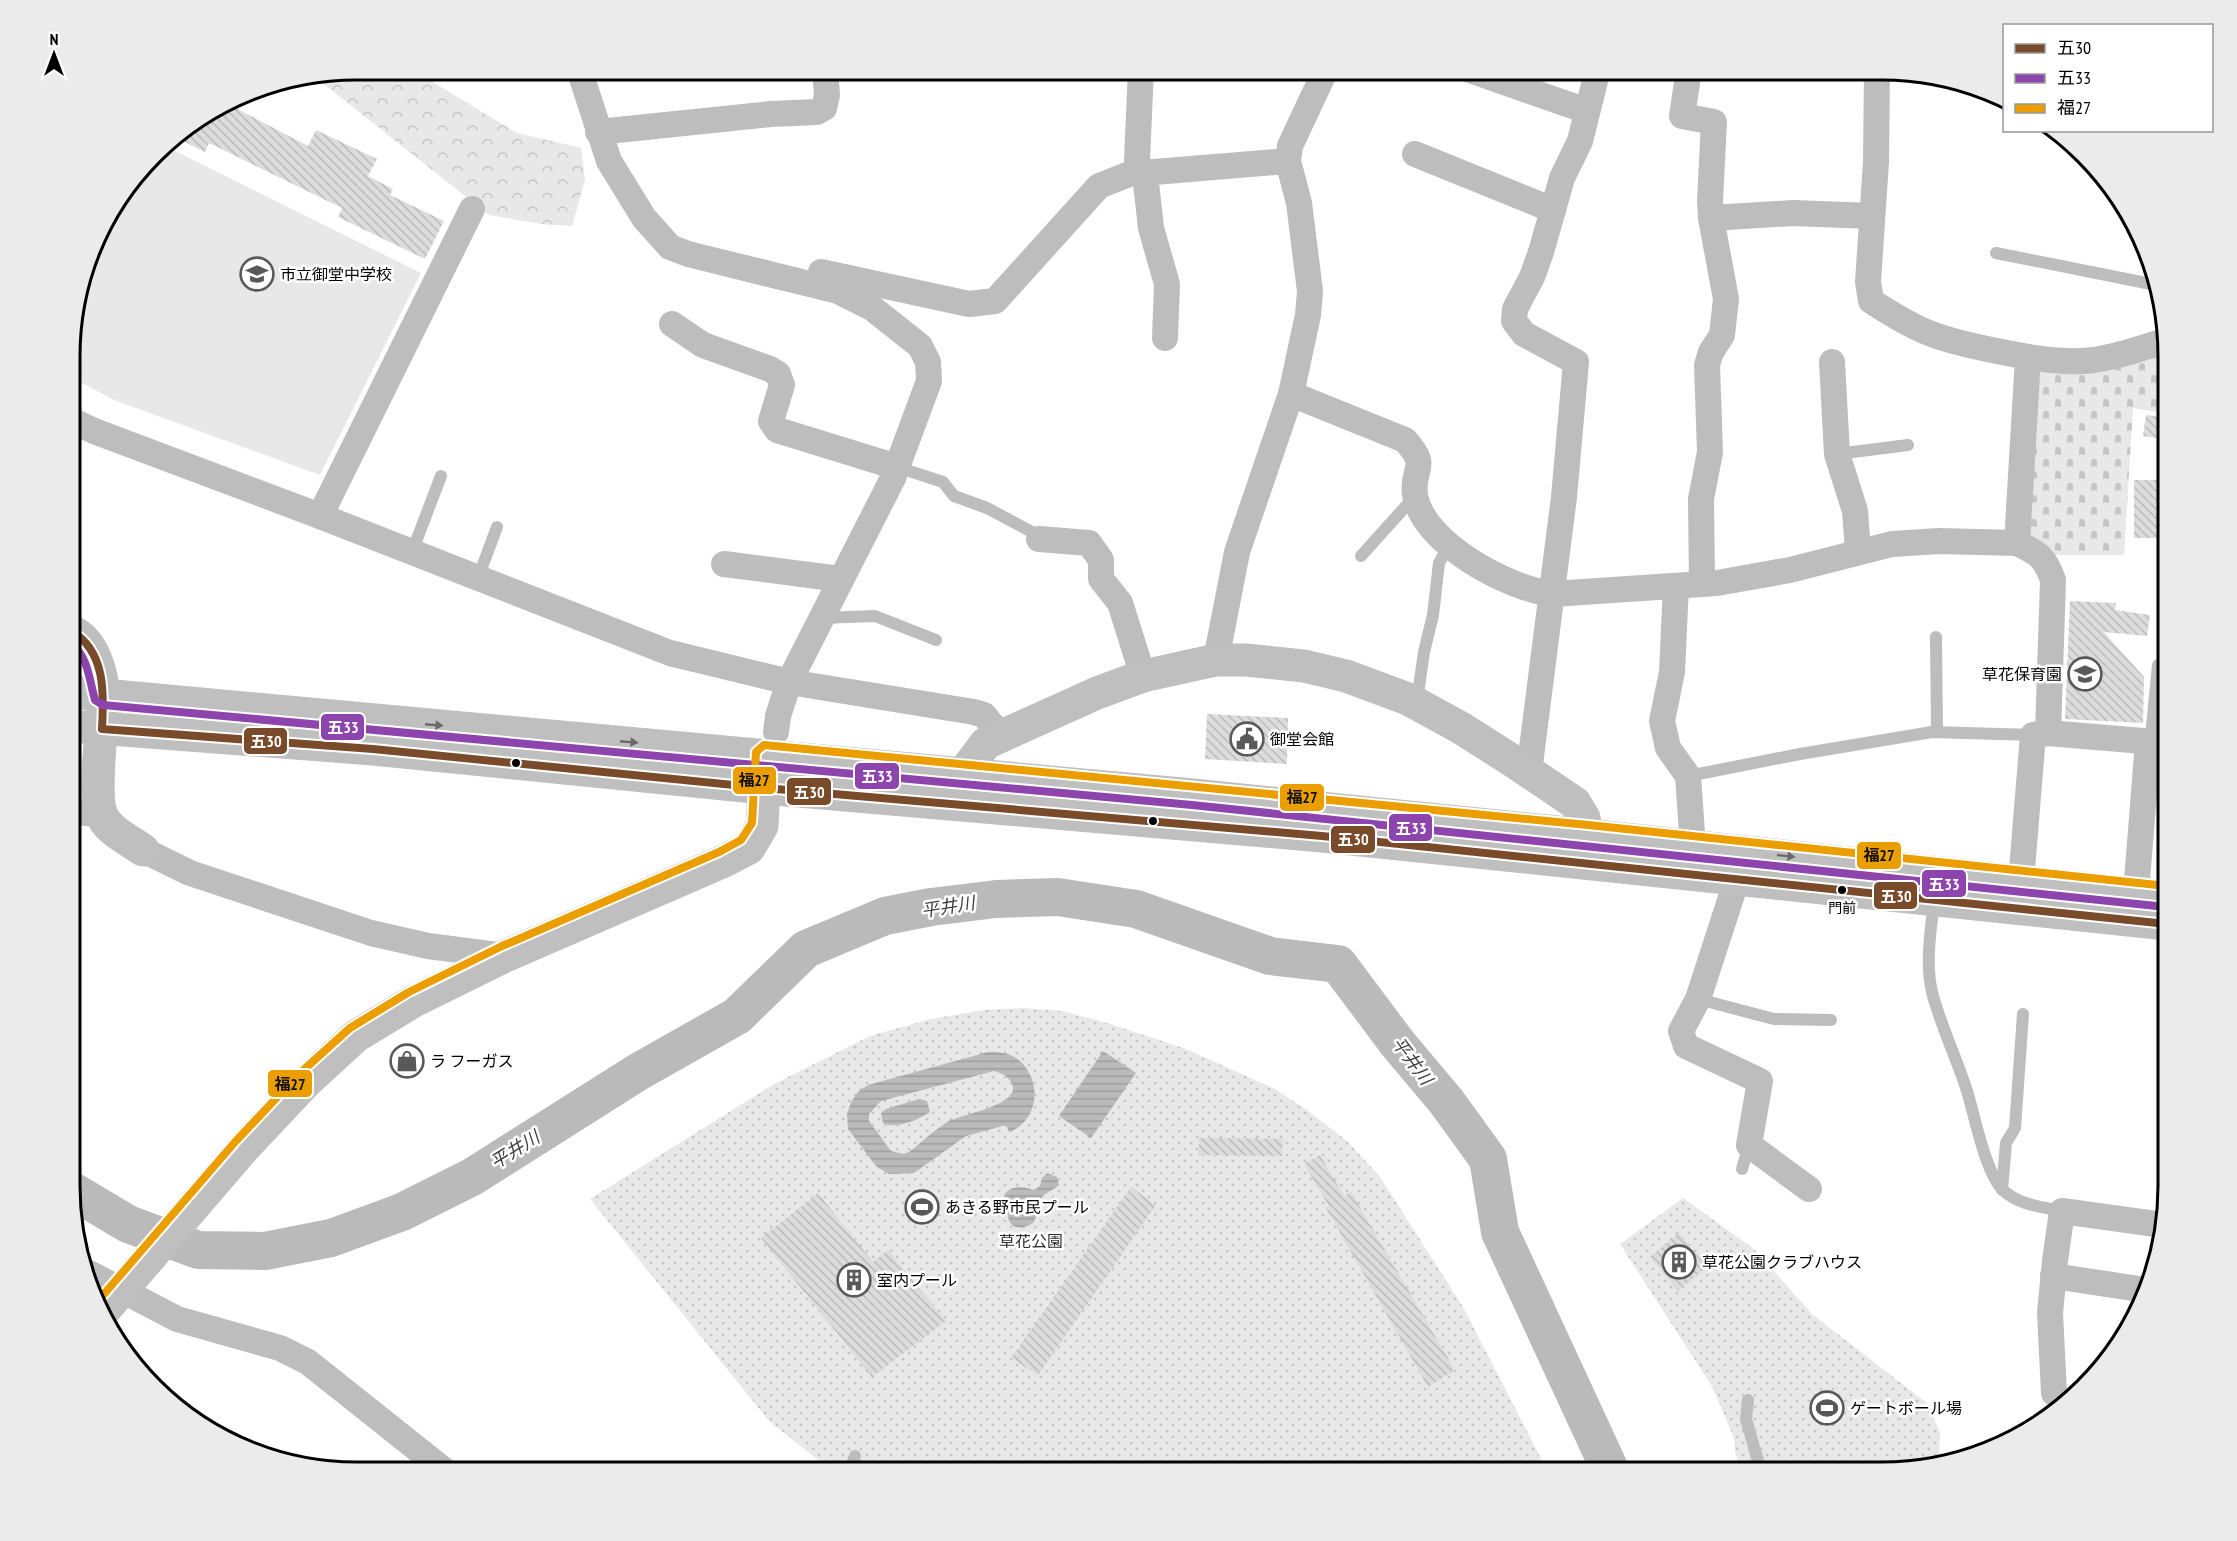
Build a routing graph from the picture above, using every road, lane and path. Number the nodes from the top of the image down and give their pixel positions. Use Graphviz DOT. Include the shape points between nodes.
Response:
graph roads {
  1 [pos="582,80"];
  2 [pos="826,80"];
  3 [pos="1141,80"];
  4 [pos="1321,80"];
  5 [pos="1498,80"];
  6 [pos="1595,80"];
  7 [pos="1687,80"];
  8 [pos="1877,80"];
  9 [pos="1587,111"];
  10 [pos="598,132"];
  11 [pos="1415,154"];
  12 [pos="1288,161"];
  13 [pos="1142,173"];
  14 [pos="472,209"];
  15 [pos="1553,210"];
  16 [pos="1872,216"];
  17 [pos="1711,218"];
  18 [pos="1996,253"];
  19 [pos="777,275"];
  20 [pos="2148,283"];
  21 [pos="672,324"];
  22 [pos="1165,338"];
  23 [pos="2157,343"];
  24 [pos="2028,357"];
  25 [pos="1832,362"];
  26 [pos="1291,394"];
  27 [pos="80,424"];
  28 [pos="1908,445"];
  29 [pos="1837,454"];
  30 [pos="897,467"];
  31 [pos="441,476"];
  32 [pos="1415,496"];
  33 [pos="320,516"];
  34 [pos="497,527"];
  35 [pos="1039,538"];
  36 [pos="2017,543"];
  37 [pos="1449,545"];
  38 [pos="412,552"];
  39 [pos="1858,552"];
  40 [pos="1361,556"];
  41 [pos="724,564"];
  42 [pos="478,578"];
  43 [pos="840,579"];
  44 [pos="1702,584"];
  45 [pos="1676,586"];
  46 [pos="1553,594"];
  47 [pos="821,618"];
  48 [pos="80,636"];
  49 [pos="1936,638"];
  50 [pos="936,640"];
  51 [pos="1216,660"];
  52 [pos="2158,665"];
  53 [pos="1143,676"];
  54 [pos="789,682"];
  55 [pos="80,693"];
  56 [pos="104,695"];
  57 [pos="1416,704"];
  58 [pos="87,727"];
  59 [pos="1937,732"];
  60 [pos="2041,734"];
  61 [pos="1000,736"];
  62 [pos="2158,742"];
  63 [pos="771,743"];
  64 [pos="1529,772"];
  65 [pos="962,775"];
  66 [pos="1688,776"];
  67 [pos="764,788"];
  68 [pos="86,813"];
  69 [pos="1693,847"];
  70 [pos="1586,848"];
  71 [pos="143,850"];
  72 [pos="1737,879"];
  73 [pos="2021,882"];
  74 [pos="2152,895"];
  75 [pos="1934,900"];
  76 [pos="2158,923"];
  77 [pos="505,956"];
  78 [pos="1698,999"];
  79 [pos="2023,1014"];
  80 [pos="1831,1020"];
  81 [pos="1809,1189"];
  82 [pos="2002,1190"];
  83 [pos="2062,1211"];
  84 [pos="2155,1224"];
  85 [pos="2053,1276"];
  86 [pos="96,1278"];
  87 [pos="2137,1289"];
  88 [pos="119,1294"];
  89 [pos="2054,1393"];
  90 [pos="1748,1400"];
  91 [pos="855,1456"];
  92 [pos="433,1462"];
  93 [pos="853,1462"];
  94 [pos="1758,1462"];
  1 -- 10 [label="street"];
  2 -- 10 [label="street" via="824,108 817,112"];
  3 -- 13 [label="street" via="1137,160"];
  4 -- 12 [label="street" via="1290,146"];
  5 -- 9 [label="street"];
  6 -- 9 [label="street"];
  7 -- 17 [label="street" via="1682,116 1714,122"];
  8 -- 16 [label="street"];
  9 -- 15 [label="street" via="1580,141 1562,178"];
  10 -- 19 [label="street" via="609,161 644,218 670,247"];
  11 -- 15 [label="street"];
  12 -- 13 [label="street"];
  12 -- 26 [label="street" via="1299,203 1311,291"];
  13 -- 19 [label="street" via="1099,186 995,301 969,304 811,270"];
  13 -- 22 [label="street" via="1151,228 1167,284"];
  14 -- 33 [label="street"];
  15 -- 46 [label="street" via="1532,277 1515,309 1514,321 1524,334 1576,362"];
  16 -- 17 [label="street" via="1793,213"];
  16 -- 24 [label="street" via="1868,282 1871,301 1936,336"];
  17 -- 44 [label="street" via="1726,299 1722,335 1707,365 1710,452 1701,499"];
  18 -- 20 [label="lane"];
  19 -- 30 [label="street" via="838,291 872,308 920,346 928,362 929,381"];
  21 -- 30 [label="street" via="703,345 777,374 782,385 771,421 777,430"];
  23 -- 24 [label="street" via="2092,360"];
  24 -- 36 [label="street"];
  25 -- 29 [label="street"];
  26 -- 32 [label="street" via="1406,440 1420,462"];
  26 -- 51 [label="street" via="1237,552"];
  27 -- 33 [label="street"];
  28 -- 29 [label="lane"];
  29 -- 39 [label="street" via="1855,511"];
  30 -- 35 [label="lane" via="943,482 954,496 987,508"];
  30 -- 43 [label="street"];
  31 -- 38 [label="lane"];
  32 -- 37 [label="street" via="1420,511"];
  32 -- 40 [label="lane"];
  33 -- 38 [label="street"];
  34 -- 42 [label="lane"];
  35 -- 53 [label="street" via="1089,543 1101,560 1101,579 1120,603"];
  36 -- 39 [label="street" via="1939,541 1892,544"];
  36 -- 60 [label="street" via="2035,551 2047,563 2053,580"];
  37 -- 46 [label="street" via="1503,578"];
  37 -- 57 [label="lane" via="1439,563"];
  38 -- 42 [label="street"];
  39 -- 44 [label="street" via="1790,570"];
  41 -- 43 [label="street"];
  42 -- 54 [label="street" via="670,653"];
  43 -- 47 [label="street"];
  44 -- 45 [label="street"];
  45 -- 46 [label="street"];
  45 -- 66 [label="street" via="1672,672 1662,721 1668,748"];
  46 -- 64 [label="street"];
  47 -- 50 [label="lane" via="874,616"];
  47 -- 54 [label="street"];
  48 -- 56 [label="main road" via="89,645"];
  49 -- 59 [label="lane"];
  51 -- 53 [label="main road"];
  51 -- 57 [label="main road" via="1304,666 1346,676"];
  52 -- 62 [label="lane" via="2151,736"];
  53 -- 61 [label="main road"];
  54 -- 61 [label="street" via="974,712 984,715"];
  54 -- 63 [label="street"];
  55 -- 56 [label="main road"];
  56 -- 58 [label="main road"];
  56 -- 63 [label="main road, one-way"];
  57 -- 64 [label="main road"];
  58 -- 67 [label="main road" via="373,749"];
  58 -- 68 [label="main road" via="98,791"];
  59 -- 60 [label="lane"];
  59 -- 66 [label="lane"];
  60 -- 62 [label="street"];
  60 -- 73 [label="street"];
  61 -- 65 [label="main road" via="980,749"];
  62 -- 74 [label="street"];
  63 -- 65 [label="main road"];
  63 -- 67 [label="main road"];
  64 -- 70 [label="main road" via="1575,802 1584,818"];
  65 -- 70 [label="main road" via="1193,795"];
  66 -- 69 [label="street"];
  67 -- 70 [label="main road" via="1322,836"];
  67 -- 77 [label="main road" via="762,826 749,848"];
  68 -- 71 [label="main road"];
  69 -- 70 [label="main road"];
  69 -- 73 [label="main road, one-way"];
  70 -- 72 [label="main road"];
  71 -- 77 [label="street" via="190,873 371,933 428,946"];
  72 -- 75 [label="main road"];
  72 -- 78 [label="street"];
  73 -- 74 [label="main road"];
  75 -- 76 [label="main road"];
  75 -- 82 [label="lane" via="1929,969 1932,992 1991,1172"];
  77 -- 88 [label="main road" via="414,1001 356,1036 306,1081 243,1149"];
  78 -- 80 [label="lane" via="1774,1019"];
  78 -- 81 [label="street" via="1681,1031 1686,1046 1760,1081 1746,1157"];
  79 -- 82 [label="lane" via="2014,1128 2006,1143"];
  82 -- 83 [label="lane" via="2030,1205"];
  83 -- 84 [label="street"];
  83 -- 85 [label="street"];
  85 -- 87 [label="street"];
  85 -- 89 [label="street" via="2050,1313"];
  86 -- 88 [label="street"];
  88 -- 92 [label="street" via="177,1319 280,1348 308,1362"];
  90 -- 94 [label="lane" via="1746,1419"];
  91 -- 93 [label="lane"];
}
